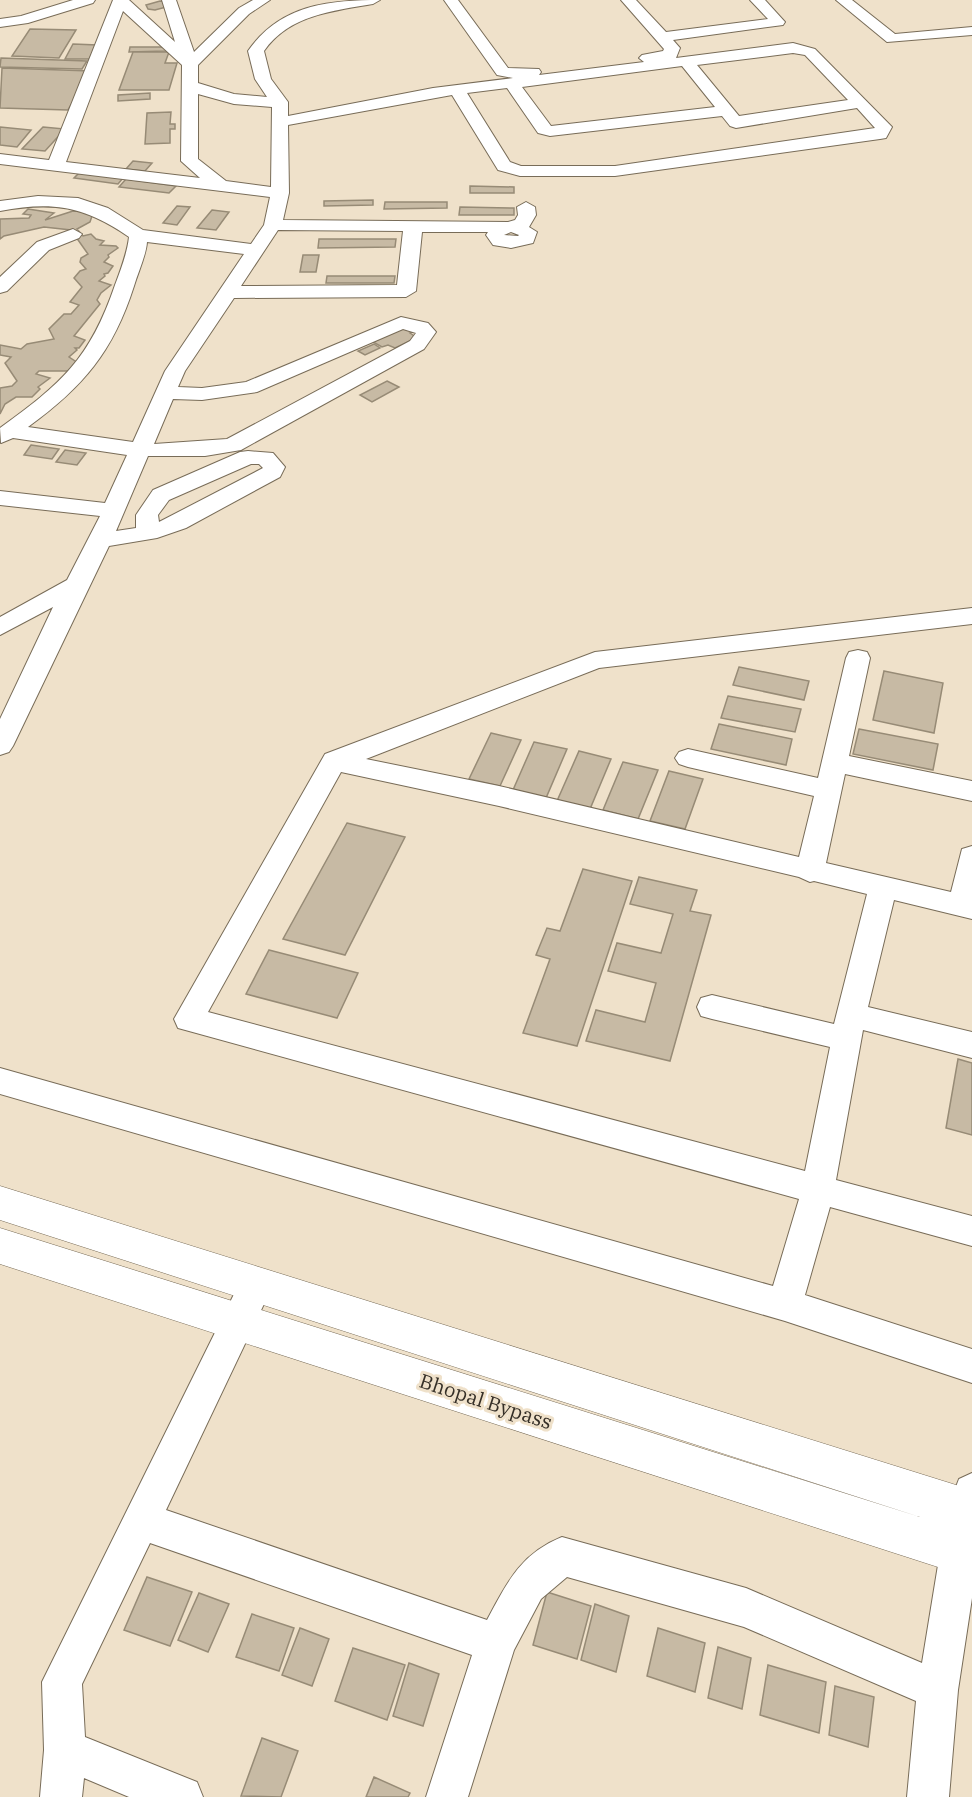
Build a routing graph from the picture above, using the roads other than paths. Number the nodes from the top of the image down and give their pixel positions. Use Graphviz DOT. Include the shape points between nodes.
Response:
graph roads {
  1 [pos="88,0"];
  2 [pos="120,0"];
  3 [pos="169,0"];
  4 [pos="263,0"];
  5 [pos="373,0"];
  6 [pos="456,0"];
  7 [pos="628,0"];
  8 [pos="757,0"];
  9 [pos="843,0"];
  10 [pos="0,23"];
  11 [pos="972,31"];
  12 [pos="663,37"];
  13 [pos="686,61"];
  14 [pos="190,64"];
  15 [pos="510,83"];
  16 [pos="191,86"];
  17 [pos="457,90"];
  18 [pos="280,102"];
  19 [pos="860,103"];
  20 [pos="731,116"];
  21 [pos="280,122"];
  22 [pos="757,151"];
  23 [pos="0,159"];
  24 [pos="56,166"];
  25 [pos="221,186"];
  26 [pos="280,193"];
  27 [pos="0,206"];
  28 [pos="526,207"];
  29 [pos="114,220"];
  30 [pos="273,225"];
  31 [pos="413,227"];
  32 [pos="138,235"];
  33 [pos="254,250"];
  34 [pos="0,287"];
  35 [pos="227,291"];
  36 [pos="166,393"];
  37 [pos="5,434"];
  38 [pos="141,451"];
  39 [pos="0,498"];
  40 [pos="114,511"];
  41 [pos="148,532"];
  42 [pos="100,541"];
  43 [pos="76,585"];
  44 [pos="972,616"];
  45 [pos="0,627"];
  46 [pos="858,658"];
  47 [pos="0,746"];
  48 [pos="688,758"];
  49 [pos="334,761"];
  50 [pos="836,763"];
  51 [pos="829,790"];
  52 [pos="972,791"];
  53 [pos="972,856"];
  54 [pos="810,872"];
  55 [pos="883,885"];
  56 [pos="967,907"];
  57 [pos="712,1007"];
  58 [pos="849,1027"];
  59 [pos="972,1045"];
  60 [pos="0,1082"];
  61 [pos="818,1190"];
  62 [pos="0,1203"];
  63 [pos="972,1231"];
  64 [pos="0,1246"];
  65 [pos="256,1285"];
  66 [pos="785,1305"];
  67 [pos="237,1322"];
  68 [pos="972,1366"];
  69 [pos="970,1505"];
  70 [pos="140,1520"];
  71 [pos="966,1554"];
  72 [pos="496,1643"];
  73 [pos="938,1690"];
  74 [pos="65,1750"];
  75 [pos="61,1797"];
  76 [pos="182,1797"];
  77 [pos="447,1797"];
  78 [pos="928,1797"];
  1 -- 10 [label="street"];
  2 -- 14 [label="street"];
  2 -- 24 [label="street"];
  3 -- 14 [label="street"];
  4 -- 14 [label="street" via="244,11"];
  5 -- 18 [label="street" via="322,9 286,21 262,39 256,51 263,79"];
  6 -- 12 [label="street" via="503,72 509,74 670,55 672,48"];
  7 -- 12 [label="street"];
  8 -- 12 [label="street" via="777,22"];
  9 -- 11 [label="street" via="887,38"];
  13 -- 15 [label="street"];
  13 -- 19 [label="street" via="802,48"];
  13 -- 20 [label="street"];
  14 -- 16 [label="street"];
  15 -- 17 [label="street"];
  15 -- 20 [label="street" via="544,129 550,131"];
  16 -- 18 [label="street" via="221,98"];
  16 -- 25 [label="street" via="189,161"];
  17 -- 21 [label="street"];
  17 -- 22 [label="street" via="504,166 511,170 593,173"];
  18 -- 21 [label="street"];
  19 -- 20 [label="street"];
  19 -- 22 [label="street" via="884,127 880,134"];
  20 -- 22 [label="street"];
  21 -- 26 [label="street"];
  23 -- 24 [label="street"];
  24 -- 25 [label="street"];
  25 -- 26 [label="street"];
  26 -- 30 [label="street"];
  27 -- 29 [label="street" via="62,201 100,211"];
  28 -- 31 [label="street" via="524,222 512,227"];
  29 -- 32 [label="street"];
  29 -- 34 [label="street" via="43,246"];
  30 -- 31 [label="street"];
  30 -- 33 [label="street"];
  31 -- 35 [label="street" via="406,291"];
  32 -- 33 [label="street"];
  32 -- 37 [label="street" via="137,248 102,342 84,368 49,402"];
  33 -- 35 [label="street"];
  35 -- 36 [label="street" via="175,371"];
  36 -- 38 [label="street"];
  36 -- 38 [label="street" via="202,394 250,388 391,325 411,323 426,332 417,345 233,445"];
  37 -- 38 [label="street"];
  38 -- 40 [label="street"];
  39 -- 40 [label="street"];
  40 -- 42 [label="street"];
  41 -- 41 [label="street" via="178,523 272,472 274,467 265,458 248,457 161,495 147,515"];
  41 -- 42 [label="street"];
  42 -- 43 [label="street"];
  43 -- 45 [label="street"];
  43 -- 47 [label="street"];
  44 -- 49 [label="street" via="595,660"];
  46 -- 50 [label="street"];
  48 -- 51 [label="street"];
  49 -- 54 [label="street" via="499,796"];
  49 -- 61 [label="street" via="189,1019"];
  50 -- 51 [label="street"];
  50 -- 52 [label="street"];
  51 -- 54 [label="street"];
  53 -- 56 [label="street"];
  54 -- 55 [label="street"];
  55 -- 56 [label="street"];
  55 -- 58 [label="street"];
  57 -- 58 [label="street"];
  58 -- 59 [label="street"];
  58 -- 61 [label="street"];
  60 -- 66 [label="street"];
  61 -- 63 [label="street"];
  61 -- 66 [label="street"];
  62 -- 65 [label="main road"];
  64 -- 67 [label="main road, Bhopal Bypass"];
  65 -- 67 [label="street"];
  65 -- 69 [label="main road"];
  66 -- 68 [label="street"];
  67 -- 70 [label="street"];
  67 -- 71 [label="main road, Bhopal Bypass"];
  69 -- 71 [label="street"];
  70 -- 72 [label="street"];
  70 -- 74 [label="street" via="62,1682"];
  71 -- 73 [label="street"];
  72 -- 73 [label="street" via="527,1586 562,1556 746,1608"];
  72 -- 77 [label="street"];
  73 -- 78 [label="street"];
  74 -- 75 [label="street"];
  74 -- 76 [label="street"];
}
